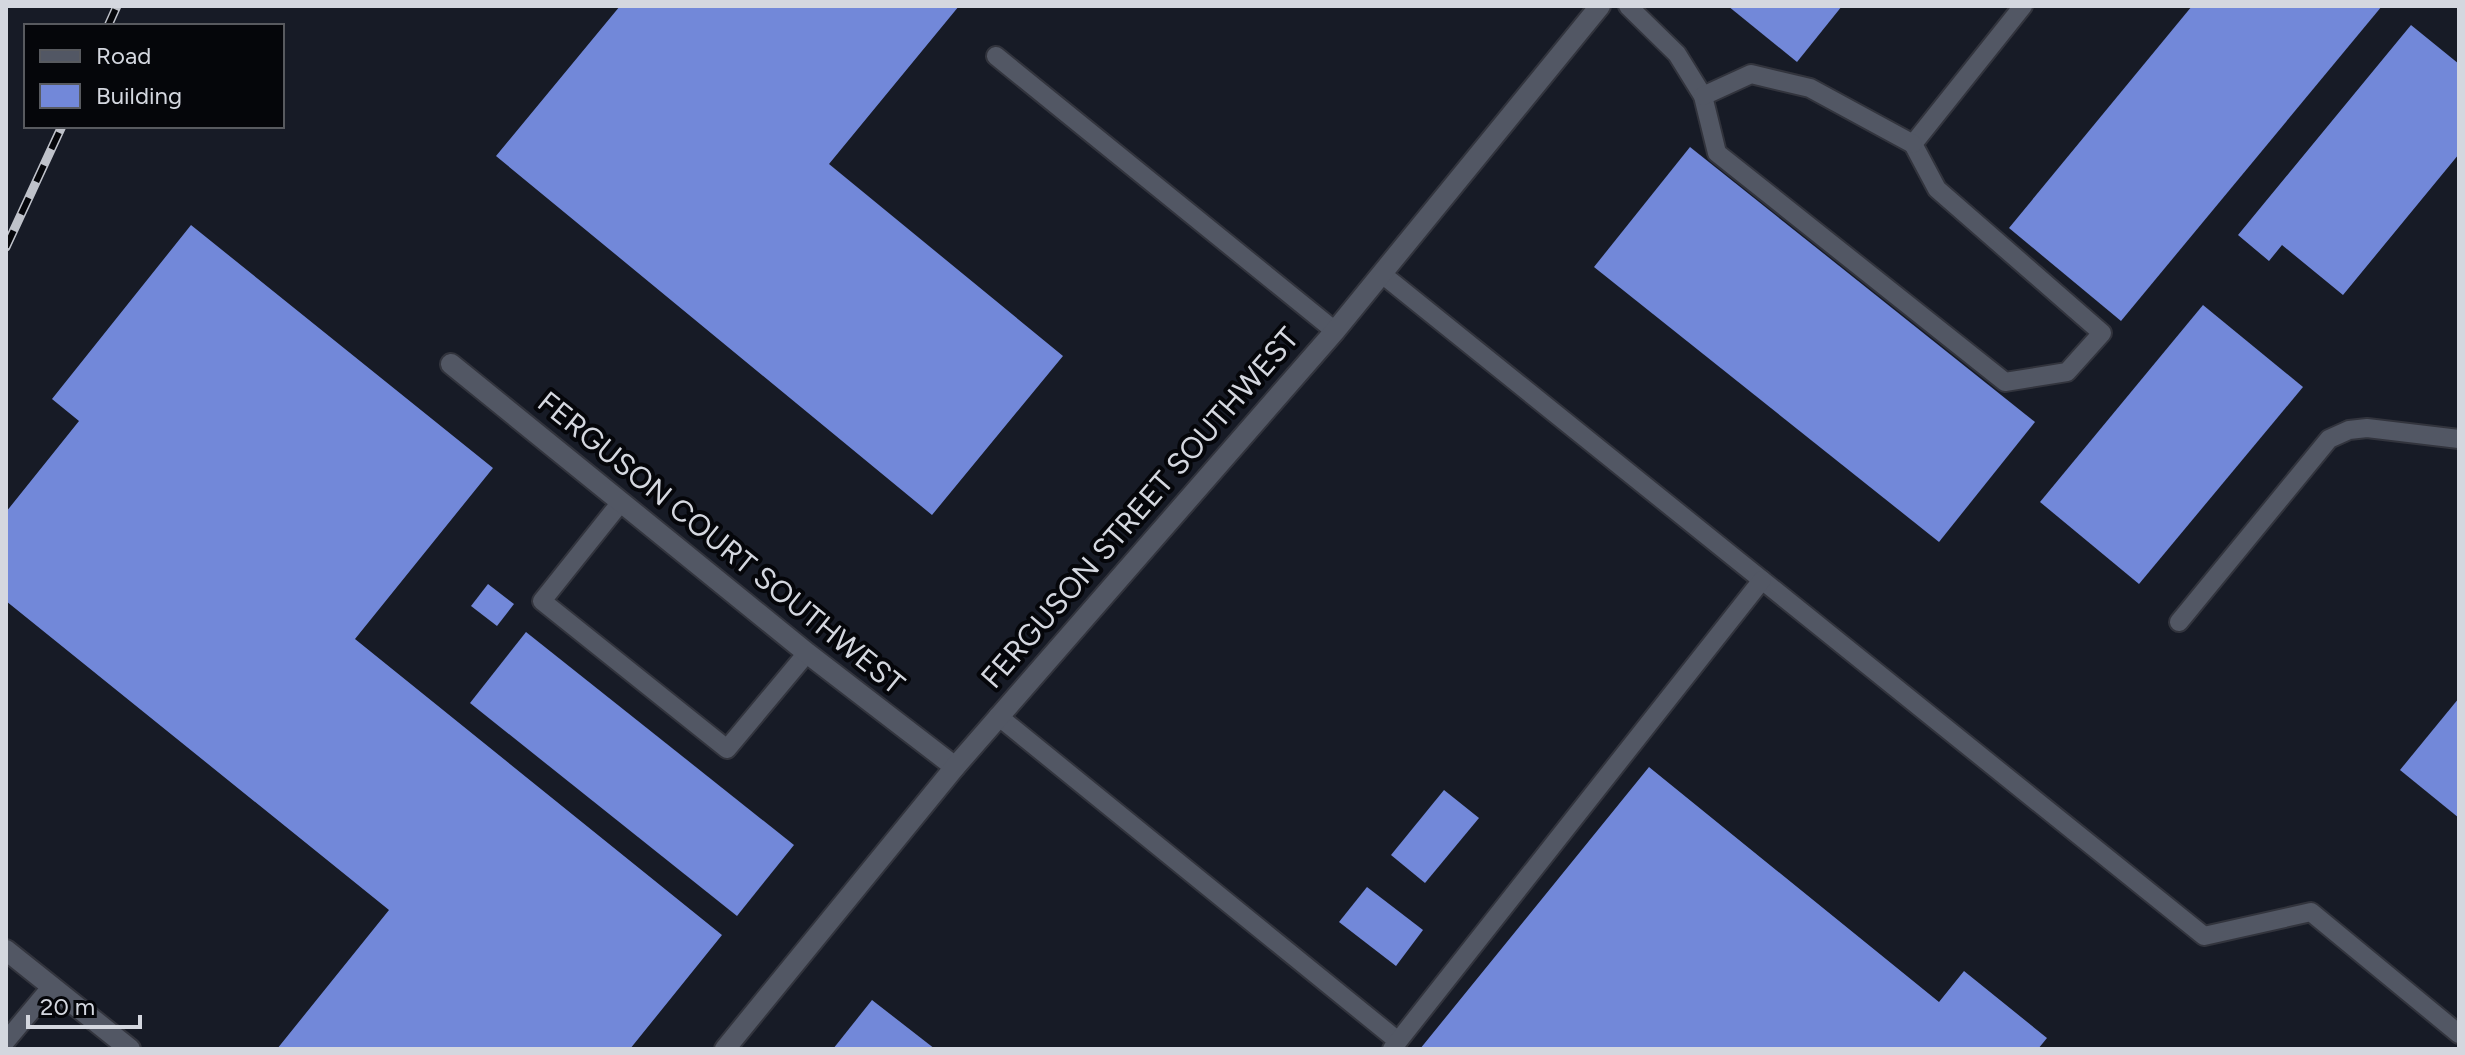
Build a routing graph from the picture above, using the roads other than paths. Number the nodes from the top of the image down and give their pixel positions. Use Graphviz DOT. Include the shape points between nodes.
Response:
graph roads {
  1 [pos="1600,6"];
  2 [pos="1628,6"];
  3 [pos="2023,6"];
  4 [pos="996,56"];
  5 [pos="1703,96"];
  6 [pos="1913,144"];
  7 [pos="1382,274"];
  8 [pos="1335,331"];
  9 [pos="451,364"];
  10 [pos="2459,439"];
  11 [pos="621,502"];
  12 [pos="1762,580"];
  13 [pos="2179,622"];
  14 [pos="807,653"];
  15 [pos="998,716"];
  16 [pos="955,767"];
  17 [pos="6,950"];
  18 [pos="52,986"];
  19 [pos="2459,1034"];
  20 [pos="6,1041"];
  21 [pos="1395,1045"];
  22 [pos="130,1049"];
  23 [pos="725,1049"];
  1 -- 7 [label="street, FERGUSON STREET SOUTHWEST"];
  2 -- 5 [label="lane" via="1677,54"];
  3 -- 6 [label="lane"];
  4 -- 8 [label="lane"];
  5 -- 6 [label="lane" via="1751,74 1810,88"];
  5 -- 6 [label="lane" via="1717,153 2005,382 2067,372 2102,333 1937,189"];
  7 -- 8 [label="street, FERGUSON STREET SOUTHWEST"];
  7 -- 12 [label="lane"];
  8 -- 15 [label="street, FERGUSON STREET SOUTHWEST"];
  9 -- 11 [label="street, FERGUSON COURT SOUTHWEST"];
  10 -- 13 [label="lane" via="2367,428 2329,439"];
  11 -- 14 [label="street, FERGUSON COURT SOUTHWEST"];
  11 -- 14 [label="lane" via="542,601 727,749"];
  12 -- 19 [label="lane" via="2204,936 2311,912"];
  12 -- 21 [label="lane"];
  14 -- 16 [label="street, FERGUSON COURT SOUTHWEST"];
  15 -- 16 [label="street, FERGUSON STREET SOUTHWEST"];
  15 -- 21 [label="lane"];
  16 -- 23 [label="street, FERGUSON STREET SOUTHWEST"];
  17 -- 18 [label="street"];
  18 -- 20 [label="lane"];
  18 -- 22 [label="street"];
}
